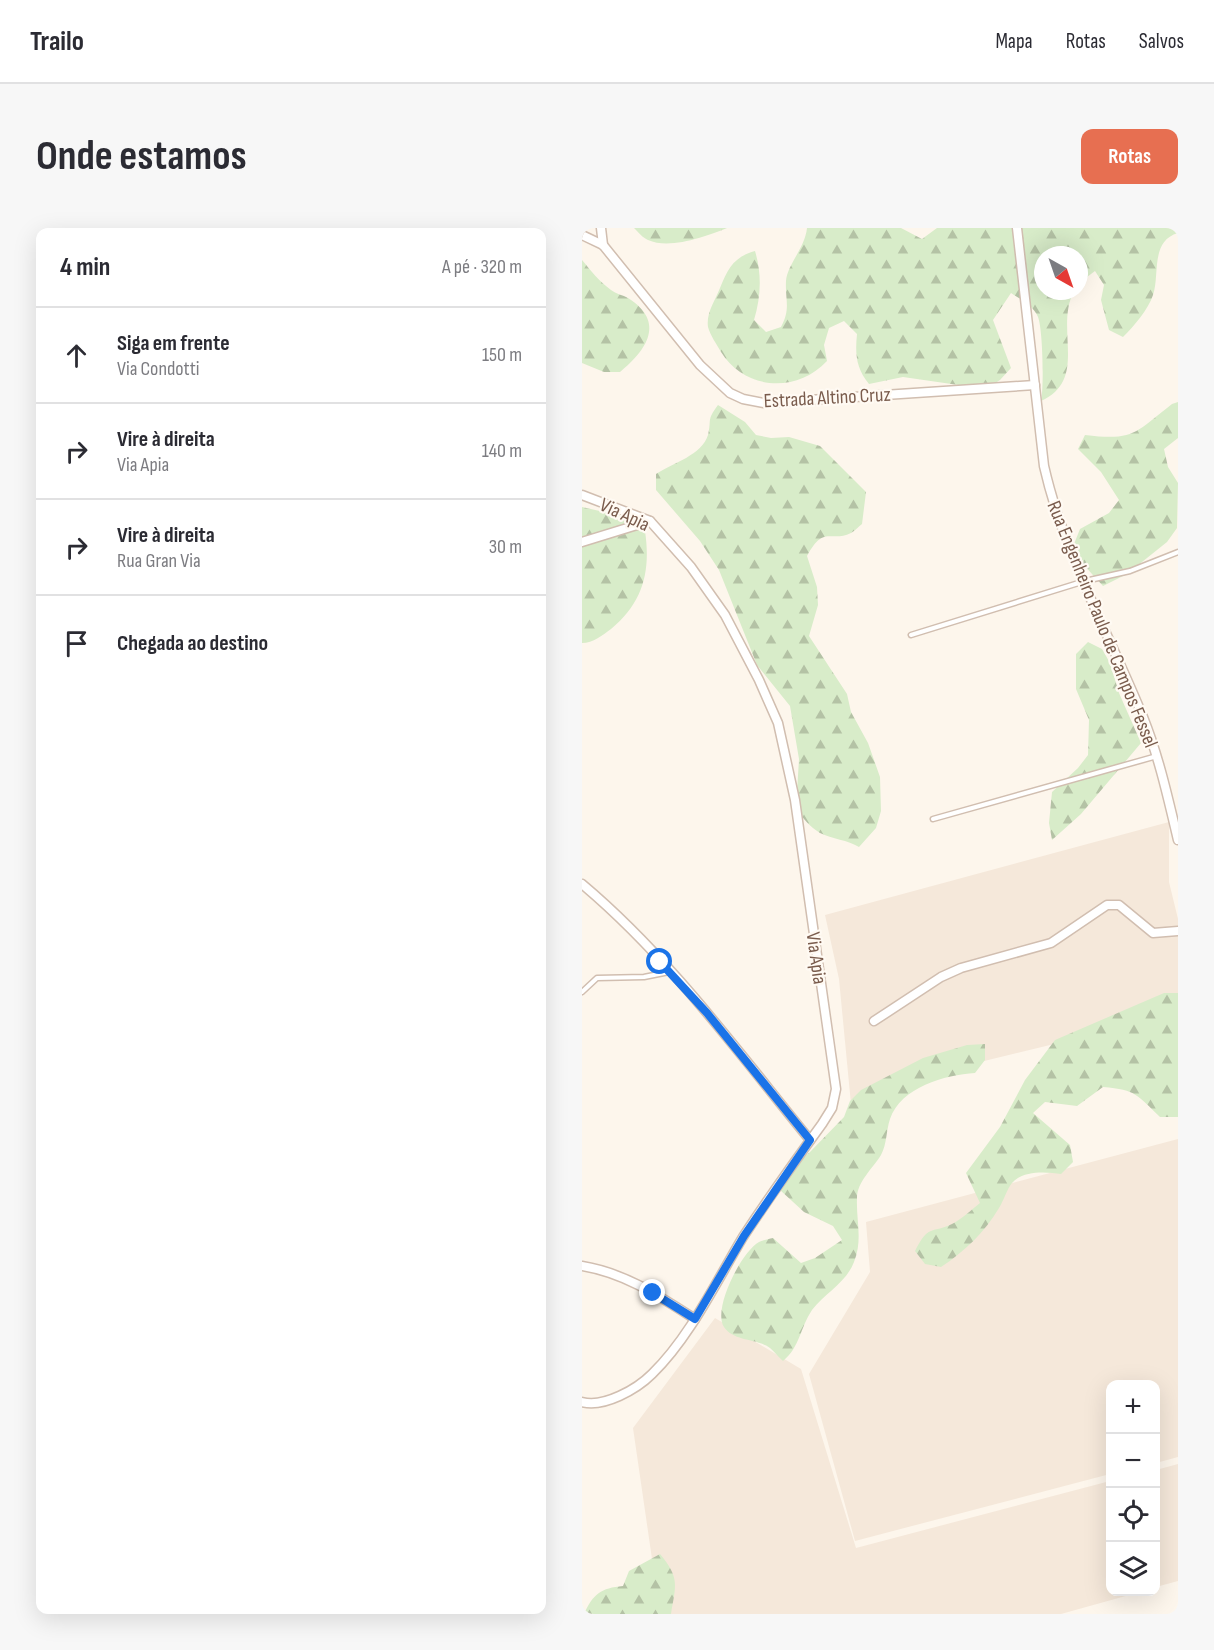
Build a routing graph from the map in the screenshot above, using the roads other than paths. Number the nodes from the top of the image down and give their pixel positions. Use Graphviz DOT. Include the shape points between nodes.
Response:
graph roads {
  1 [pos="601,228"];
  2 [pos="1017,228"];
  3 [pos="582,235"];
  4 [pos="603,244"];
  5 [pos="1035,385"];
  6 [pos="582,495"];
  7 [pos="650,521"];
  8 [pos="582,542"];
  9 [pos="1178,552"];
  10 [pos="1085,581"];
  11 [pos="911,635"];
  12 [pos="1157,756"];
  13 [pos="933,819"];
  14 [pos="1178,840"];
  15 [pos="582,884"];
  16 [pos="1178,931"];
  17 [pos="669,972"];
  18 [pos="582,992"];
  19 [pos="874,1021"];
  20 [pos="810,1140"];
  21 [pos="582,1266"];
  22 [pos="695,1319"];
  23 [pos="582,1402"];
  1 -- 4 [label="street"];
  2 -- 5 [label="street, Rua Engenheiro Paulo de Campos Fessel"];
  3 -- 4 [label="street, Estrada Altino Cruz"];
  4 -- 5 [label="street, Estrada Altino Cruz" via="700,365 730,393 743,399 764,403"];
  5 -- 10 [label="street, Rua Engenheiro Paulo de Campos Fessel" via="1051,498 1066,544"];
  6 -- 7 [label="street, Via Apia"];
  7 -- 8 [label="street"];
  7 -- 20 [label="street, Via Apia" via="691,567 725,615 778,723 795,800 836,1089 832,1108"];
  9 -- 10 [label="lane" via="1130,571"];
  10 -- 11 [label="lane"];
  10 -- 12 [label="street, Rua Engenheiro Paulo de Campos Fessel"];
  12 -- 13 [label="lane"];
  12 -- 14 [label="street, Rua Engenheiro Paulo de Campos Fessel"];
  15 -- 17 [label="street" via="642,940"];
  16 -- 19 [label="street" via="1153,933 1119,905 1107,905 1051,943 941,977"];
  17 -- 18 [label="lane" via="597,978"];
  17 -- 20 [label="street"];
  20 -- 22 [label="street, Via Apia" via="744,1236"];
  21 -- 22 [label="street" via="612,1272"];
  22 -- 23 [label="street, Via Apia" via="653,1374 641,1383 609,1400"];
}
